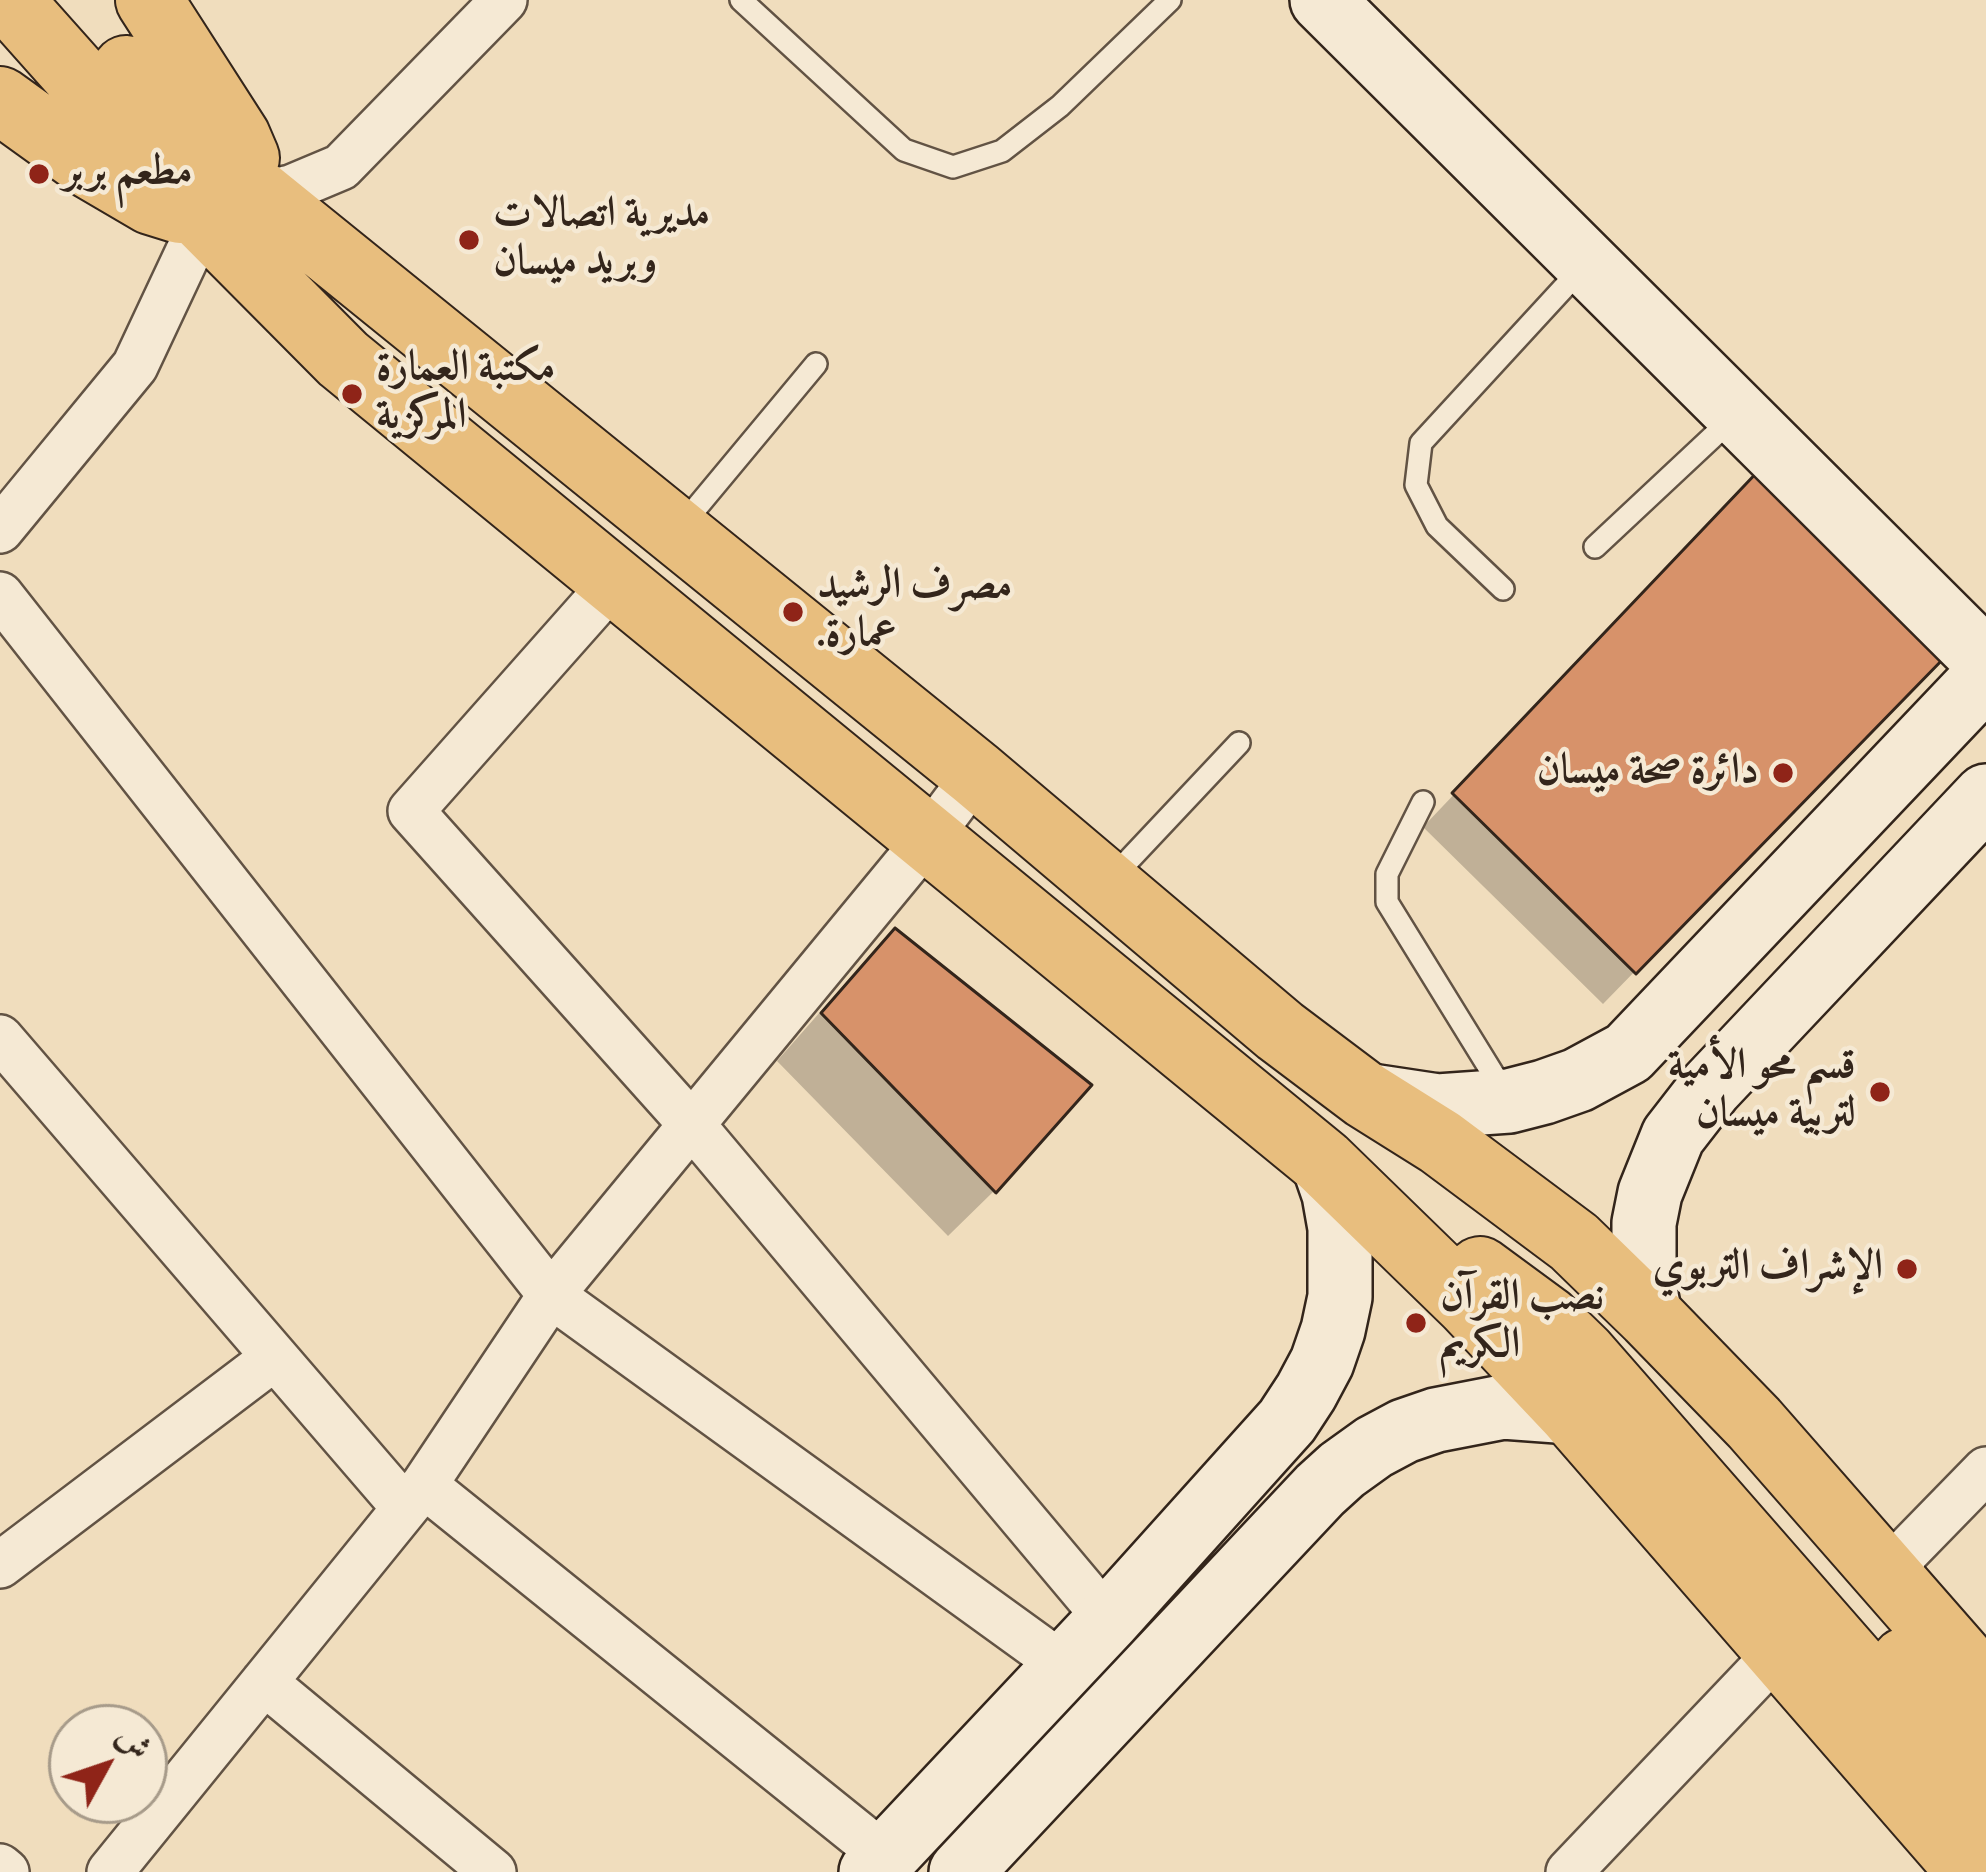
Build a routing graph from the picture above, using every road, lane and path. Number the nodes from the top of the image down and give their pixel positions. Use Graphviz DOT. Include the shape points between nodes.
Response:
graph roads {
  1 [pos="9,0"];
  2 [pos="63,0"];
  3 [pos="149,0"];
  4 [pos="504,0"];
  5 [pos="741,0"];
  6 [pos="1170,0"];
  7 [pos="1322,0"];
  8 [pos="5,114"];
  9 [pos="233,206"];
  10 [pos="1586,263"];
  11 [pos="816,364"];
  12 [pos="1737,413"];
  13 [pos="0,530"];
  14 [pos="676,531"];
  15 [pos="1595,547"];
  16 [pos="614,582"];
  17 [pos="1503,590"];
  18 [pos="0,595"];
  19 [pos="1986,662"];
  20 [pos="1986,676"];
  21 [pos="1239,743"];
  22 [pos="976,774"];
  23 [pos="1986,796"];
  24 [pos="1423,802"];
  25 [pos="928,838"];
  26 [pos="1106,884"];
  27 [pos="0,1038"];
  28 [pos="1628,1053"];
  29 [pos="1364,1095"];
  30 [pos="1509,1101"];
  31 [pos="1690,1111"];
  32 [pos="693,1126"];
  33 [pos="1323,1162"];
  34 [pos="551,1295"];
  35 [pos="275,1357"];
  36 [pos="1616,1366"];
  37 [pos="1287,1421"];
  38 [pos="1342,1470"];
  39 [pos="1986,1470"];
  40 [pos="415,1497"];
  41 [pos="0,1565"];
  42 [pos="1891,1580"];
  43 [pos="1108,1620"];
  44 [pos="1780,1650"];
  45 [pos="1064,1666"];
  46 [pos="264,1682"];
  47 [pos="1986,1688"];
  48 [pos="1986,1754"];
  49 [pos="1986,1815"];
  50 [pos="878,1864"];
  51 [pos="110,1872"];
  52 [pos="493,1872"];
  53 [pos="961,1872"];
  54 [pos="1569,1872"];
  55 [pos="1971,1872"];
  1 -- 9 [label="main road"];
  2 -- 9 [label="main road" via="233,173"];
  3 -- 9 [label="main road" via="237,137"];
  4 -- 9 [label="street" via="341,167"];
  5 -- 6 [label="lane" via="904,151 953,167 1002,151"];
  7 -- 10 [label="street"];
  8 -- 9 [label="main road" via="151,201"];
  9 -- 13 [label="street" via="135,366"];
  9 -- 14 [label="main road"];
  9 -- 16 [label="main road" via="344,359"];
  10 -- 12 [label="street"];
  10 -- 17 [label="lane" via="1421,443 1416,485 1437,526"];
  11 -- 14 [label="lane"];
  12 -- 15 [label="lane"];
  12 -- 19 [label="street"];
  14 -- 22 [label="main road"];
  16 -- 25 [label="main road"];
  16 -- 32 [label="street" via="411,812"];
  18 -- 34 [label="street"];
  20 -- 28 [label="street"];
  21 -- 26 [label="lane"];
  22 -- 25 [label="street"];
  22 -- 26 [label="main road"];
  23 -- 31 [label="street"];
  24 -- 30 [label="lane" via="1387,874 1388,902"];
  25 -- 32 [label="street"];
  25 -- 33 [label="main road"];
  26 -- 29 [label="main road"];
  27 -- 35 [label="street"];
  28 -- 30 [label="street" via="1578,1080"];
  28 -- 31 [label="street"];
  29 -- 30 [label="street" via="1438,1106"];
  29 -- 36 [label="main road" via="1442,1175 1560,1275"];
  31 -- 36 [label="street" via="1647,1208"];
  32 -- 34 [label="street"];
  32 -- 43 [label="street"];
  33 -- 36 [label="main road" via="1469,1304"];
  33 -- 37 [label="street" via="1340,1228 1340,1297 1322,1362"];
  34 -- 40 [label="street"];
  34 -- 45 [label="street"];
  35 -- 40 [label="street"];
  35 -- 41 [label="street"];
  36 -- 38 [label="street" via="1503,1407 1404,1431"];
  36 -- 42 [label="main road" via="1754,1423"];
  36 -- 44 [label="main road"];
  36 -- 48 [label="main road"];
  36 -- 49 [label="main road"];
  37 -- 38 [label="street"];
  37 -- 43 [label="street"];
  38 -- 53 [label="street"];
  39 -- 42 [label="street" via="1906,1552"];
  40 -- 46 [label="street"];
  40 -- 50 [label="street"];
  42 -- 47 [label="main road"];
  43 -- 45 [label="street"];
  44 -- 54 [label="street"];
  44 -- 55 [label="main road"];
  45 -- 50 [label="street"];
  46 -- 51 [label="street"];
  46 -- 52 [label="street"];
}
